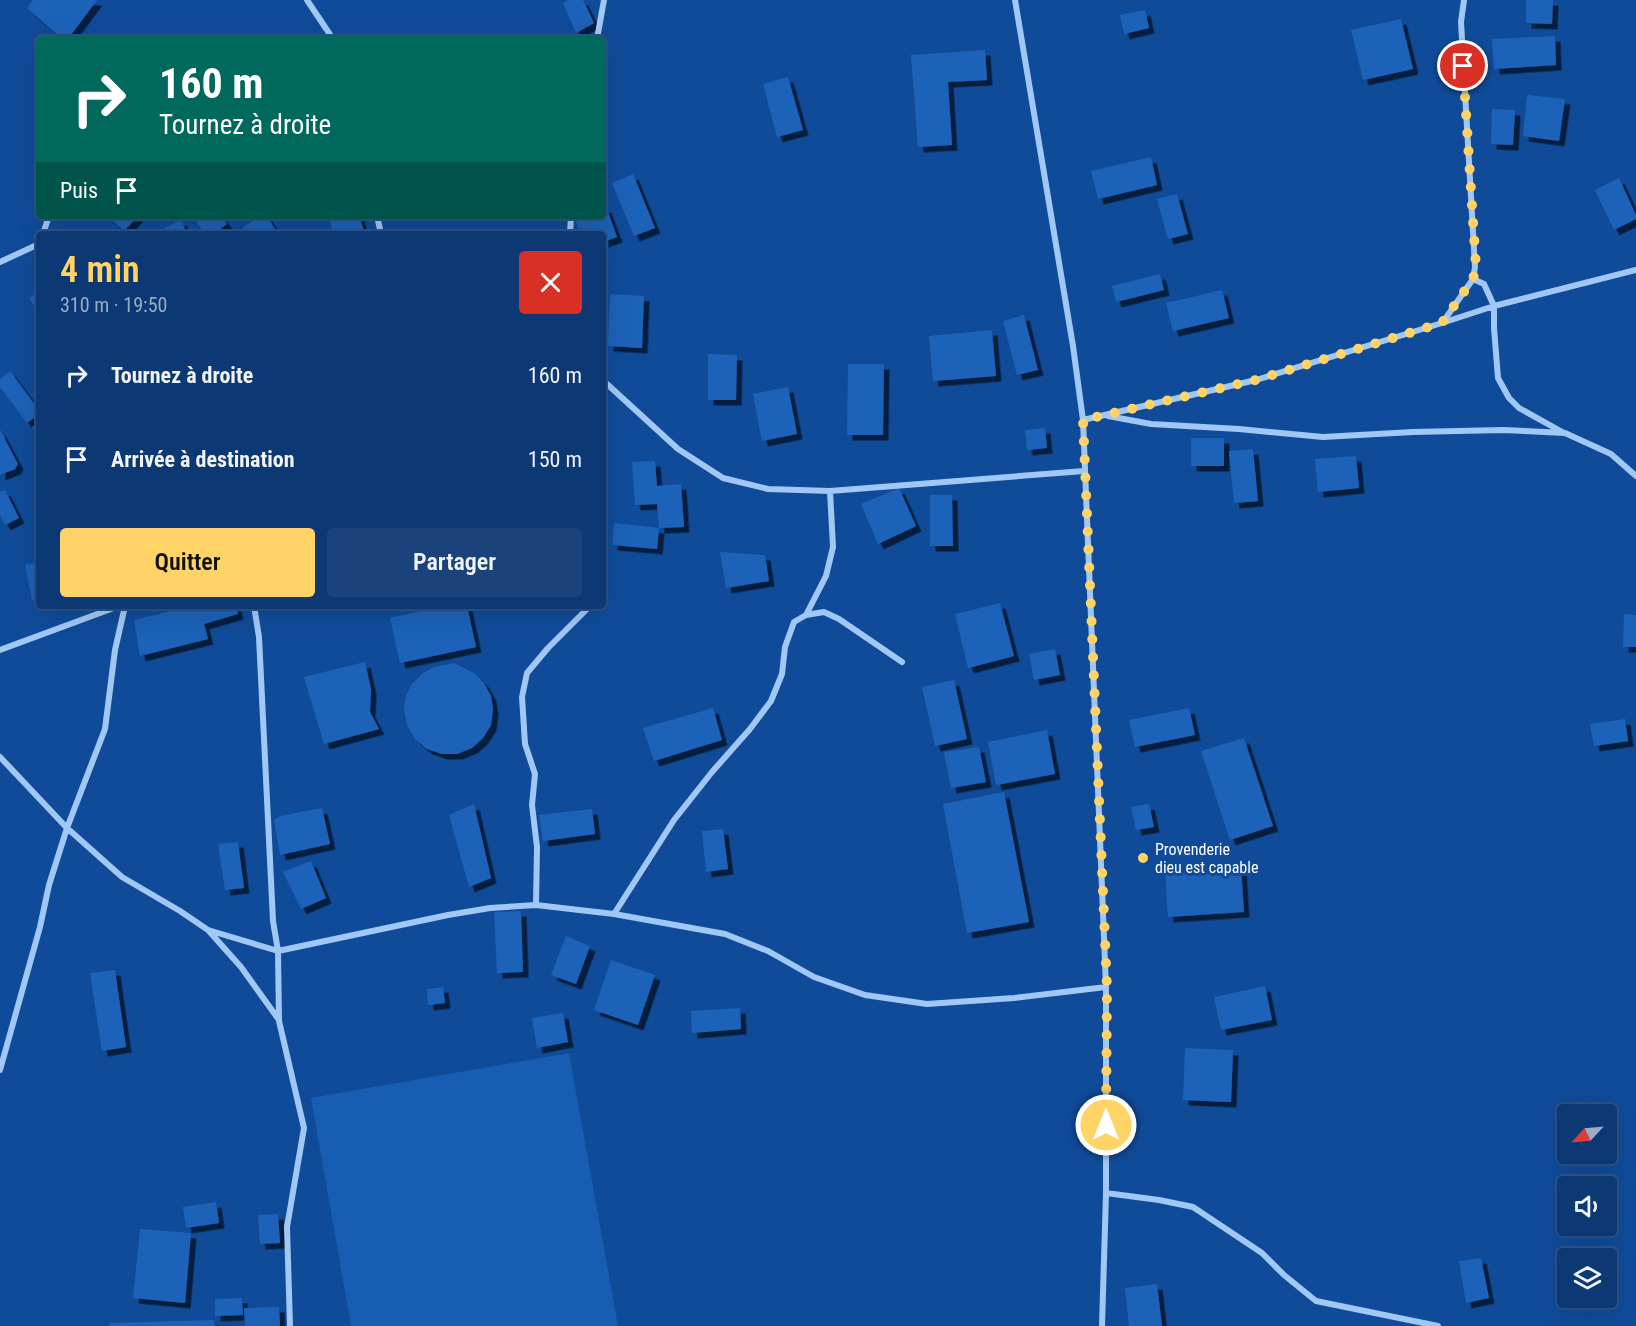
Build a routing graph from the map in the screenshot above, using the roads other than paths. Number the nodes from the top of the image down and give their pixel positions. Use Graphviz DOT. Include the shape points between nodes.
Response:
graph roads {
  1 [pos="307,0"];
  2 [pos="604,0"];
  3 [pos="1015,0"];
  4 [pos="1464,0"];
  5 [pos="331,36"];
  6 [pos="598,36"];
  7 [pos="36,245"];
  8 [pos="0,262"];
  9 [pos="1636,270"];
  10 [pos="1473,279"];
  11 [pos="1494,306"];
  12 [pos="1442,323"];
  13 [pos="606,384"];
  14 [pos="1104,415"];
  15 [pos="1083,420"];
  16 [pos="1564,433"];
  17 [pos="1084,471"];
  18 [pos="1636,476"];
  19 [pos="830,491"];
  20 [pos="111,609"];
  21 [pos="124,609"];
  22 [pos="254,609"];
  23 [pos="587,609"];
  24 [pos="806,615"];
  25 [pos="0,650"];
  26 [pos="902,662"];
  27 [pos="0,757"];
  28 [pos="67,828"];
  29 [pos="536,905"];
  30 [pos="614,914"];
  31 [pos="208,930"];
  32 [pos="278,951"];
  33 [pos="1107,987"];
  34 [pos="279,1020"];
  35 [pos="0,1070"];
  36 [pos="1106,1193"];
  37 [pos="290,1326"];
  38 [pos="1102,1326"];
  39 [pos="1438,1326"];
  1 -- 5 [label="street"];
  2 -- 6 [label="street"];
  3 -- 15 [label="street"];
  4 -- 10 [label="street" via="1461,22 1476,267"];
  7 -- 8 [label="street"];
  9 -- 11 [label="street"];
  10 -- 11 [label="street" via="1484,284"];
  10 -- 12 [label="street"];
  11 -- 12 [label="street"];
  11 -- 16 [label="street" via="1498,378 1509,398 1519,408"];
  12 -- 14 [label="street" via="1256,380"];
  13 -- 19 [label="street" via="678,448 723,478 768,489"];
  14 -- 15 [label="street"];
  14 -- 16 [label="street" via="1151,424 1323,437 1503,430"];
  15 -- 17 [label="street"];
  16 -- 18 [label="street" via="1611,454"];
  17 -- 19 [label="street"];
  17 -- 33 [label="street"];
  19 -- 24 [label="street" via="833,548 826,576"];
  20 -- 25 [label="street"];
  21 -- 28 [label="street" via="105,729"];
  22 -- 32 [label="street"];
  23 -- 29 [label="street" via="527,673 522,697 525,744 535,774 532,805 537,847"];
  24 -- 26 [label="street" via="824,612 839,619"];
  24 -- 30 [label="street" via="794,622 785,647 782,674 771,701 675,820"];
  27 -- 28 [label="street"];
  28 -- 31 [label="street" via="122,877"];
  28 -- 35 [label="street"];
  29 -- 30 [label="street"];
  29 -- 32 [label="street" via="448,915"];
  30 -- 33 [label="street" via="725,934 768,951 814,977 865,995 927,1004"];
  31 -- 32 [label="street"];
  31 -- 34 [label="street"];
  32 -- 34 [label="street"];
  33 -- 36 [label="street"];
  34 -- 37 [label="street" via="304,1128 287,1227"];
  36 -- 38 [label="street"];
  36 -- 39 [label="street" via="1193,1207 1262,1253 1316,1301"];
}
